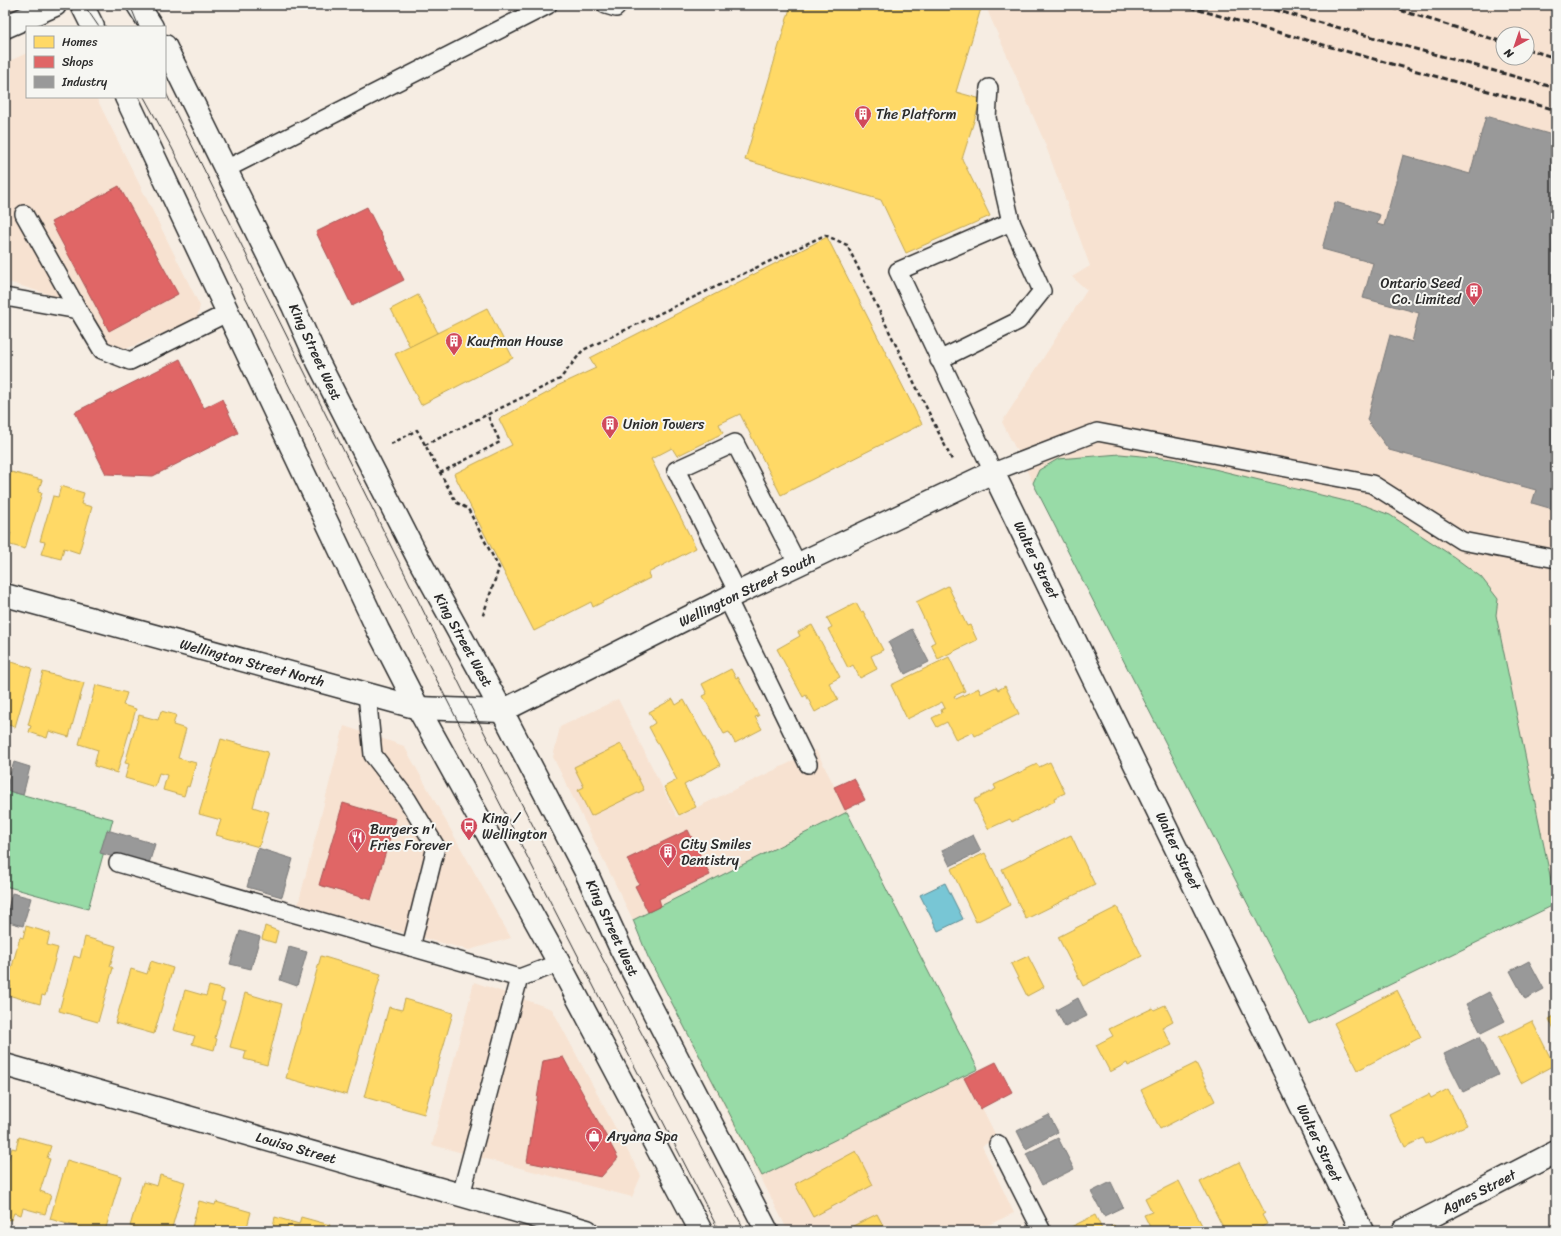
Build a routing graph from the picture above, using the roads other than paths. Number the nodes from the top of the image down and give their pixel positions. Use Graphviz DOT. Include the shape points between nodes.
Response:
graph roads {
  1 [pos="55,5"];
  2 [pos="82,5"];
  3 [pos="138,5"];
  4 [pos="548,5"];
  5 [pos="92,26"];
  6 [pos="151,26"];
  7 [pos="5,27"];
  8 [pos="166,48"];
  9 [pos="989,88"];
  10 [pos="126,98"];
  11 [pos="226,169"];
  12 [pos="24,214"];
  13 [pos="1010,222"];
  14 [pos="5,297"];
  15 [pos="78,310"];
  16 [pos="229,312"];
  17 [pos="939,360"];
  18 [pos="993,472"];
  19 [pos="1556,559"];
  20 [pos="798,565"];
  21 [pos="5,595"];
  22 [pos="733,596"];
  23 [pos="367,694"];
  24 [pos="418,708"];
  25 [pos="502,711"];
  26 [pos="808,764"];
  27 [pos="118,863"];
  28 [pos="411,947"];
  29 [pos="559,963"];
  30 [pos="519,978"];
  31 [pos="5,1065"];
  32 [pos="998,1144"];
  33 [pos="1556,1152"];
  34 [pos="461,1195"];
  35 [pos="587,1231"];
  36 [pos="701,1231"];
  37 [pos="767,1231"];
  38 [pos="1042,1231"];
  39 [pos="1362,1231"];
  40 [pos="1403,1231"];
  1 -- 7 [label="street"];
  2 -- 5 [label="street"];
  3 -- 6 [label="street"];
  4 -- 11 [label="lane"];
  8 -- 11 [label="street, King Street West"];
  9 -- 13 [label="lane" via="987,118"];
  10 -- 16 [label="street"];
  11 -- 25 [label="street, King Street West" via="318,362 418,558"];
  12 -- 15 [label="lane"];
  13 -- 17 [label="lane" via="1042,291 1018,321"];
  13 -- 17 [label="lane" via="898,271"];
  14 -- 15 [label="lane"];
  15 -- 16 [label="lane" via="102,350 130,361"];
  16 -- 24 [label="street" via="378,630"];
  17 -- 18 [label="lane"];
  18 -- 19 [label="lane" via="1097,432 1372,484 1462,541"];
  18 -- 20 [label="street, Wellington Street South"];
  18 -- 39 [label="street, Walter Street"];
  20 -- 22 [label="street, Wellington Street South"];
  20 -- 22 [label="lane" via="735,443 676,470"];
  21 -- 23 [label="street, Wellington Street North"];
  22 -- 25 [label="street, Wellington Street South"];
  22 -- 26 [label="lane"];
  23 -- 24 [label="street, Wellington Street North"];
  23 -- 28 [label="lane" via="373,755 407,799 436,847"];
  24 -- 25 [label="street, Wellington Street North"];
  24 -- 29 [label="street"];
  25 -- 37 [label="street, King Street West" via="586,872 621,949"];
  27 -- 28 [label="lane"];
  28 -- 30 [label="lane"];
  29 -- 30 [label="lane"];
  29 -- 36 [label="street"];
  30 -- 34 [label="lane"];
  31 -- 34 [label="street, Louisa Street"];
  32 -- 38 [label="lane"];
  33 -- 40 [label="street, Agnes Street"];
  34 -- 35 [label="street, Louisa Street"];
}
